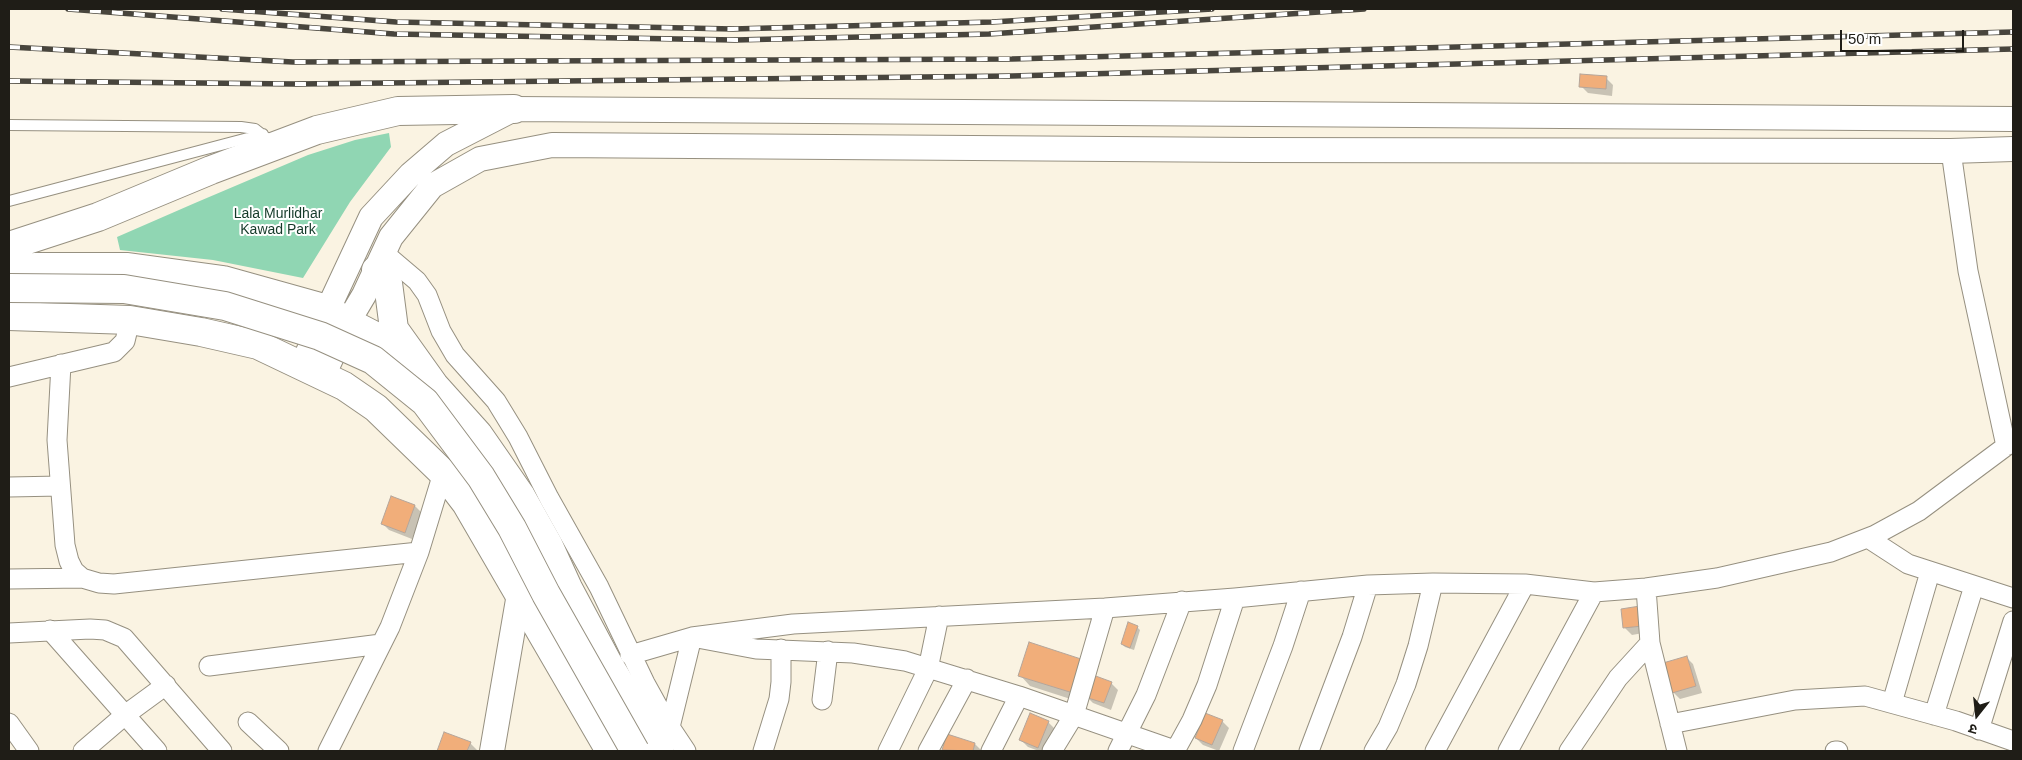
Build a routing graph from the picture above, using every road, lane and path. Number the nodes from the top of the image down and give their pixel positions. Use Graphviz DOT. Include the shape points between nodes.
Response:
graph roads {
  1 [pos="514,109"];
  2 [pos="2013,119"];
  3 [pos="9,125"];
  4 [pos="464,134"];
  5 [pos="270,139"];
  6 [pos="2013,149"];
  7 [pos="1951,151"];
  8 [pos="480,159"];
  9 [pos="9,201"];
  10 [pos="9,246"];
  11 [pos="380,261"];
  12 [pos="9,269"];
  13 [pos="9,288"];
  14 [pos="9,316"];
  15 [pos="337,316"];
  16 [pos="130,320"];
  17 [pos="61,364"];
  18 [pos="312,372"];
  19 [pos="9,377"];
  20 [pos="434,385"];
  21 [pos="2010,443"];
  22 [pos="443,473"];
  23 [pos="60,486"];
  24 [pos="9,487"];
  25 [pos="1868,538"];
  26 [pos="419,552"];
  27 [pos="1930,572"];
  28 [pos="82,578"];
  29 [pos="9,579"];
  30 [pos="1433,583"];
  31 [pos="1524,584"];
  32 [pos="1368,585"];
  33 [pos="1974,586"];
  34 [pos="1646,588"];
  35 [pos="1301,591"];
  36 [pos="1594,592"];
  37 [pos="519,594"];
  38 [pos="1235,598"];
  39 [pos="2013,598"];
  40 [pos="1182,601"];
  41 [pos="1105,608"];
  42 [pos="939,616"];
  43 [pos="2013,621"];
  44 [pos="50,630"];
  45 [pos="9,633"];
  46 [pos="692,637"];
  47 [pos="1650,643"];
  48 [pos="381,644"];
  49 [pos="781,649"];
  50 [pos="828,652"];
  51 [pos="630,655"];
  52 [pos="209,666"];
  53 [pos="928,669"];
  54 [pos="967,679"];
  55 [pos="166,685"];
  56 [pos="1019,696"];
  57 [pos="822,700"];
  58 [pos="1892,703"];
  59 [pos="125,715"];
  60 [pos="1074,715"];
  61 [pos="1934,715"];
  62 [pos="248,722"];
  63 [pos="498,722"];
  64 [pos="9,723"];
  65 [pos="1670,724"];
  66 [pos="1979,730"];
  67 [pos="1128,733"];
  68 [pos="665,739"];
  69 [pos="2013,741"];
  70 [pos="30,751"];
  71 [pos="85,751"];
  72 [pos="157,751"];
  73 [pos="222,751"];
  74 [pos="279,751"];
  75 [pos="328,751"];
  76 [pos="480,751"];
  77 [pos="492,751"];
  78 [pos="610,751"];
  79 [pos="635,751"];
  80 [pos="686,751"];
  81 [pos="763,751"];
  82 [pos="888,751"];
  83 [pos="928,751"];
  84 [pos="991,751"];
  85 [pos="1052,751"];
  86 [pos="1118,751"];
  87 [pos="1175,751"];
  88 [pos="1243,751"];
  89 [pos="1309,751"];
  90 [pos="1374,751"];
  91 [pos="1435,751"];
  92 [pos="1508,751"];
  93 [pos="1569,751"];
  94 [pos="1677,751"];
  1 -- 2 [label="street"];
  1 -- 4 [label="street"];
  1 -- 5 [label="highway" via="398,111"];
  3 -- 5 [label="lane" via="241,127 255,129"];
  4 -- 8 [label="street"];
  4 -- 15 [label="street" via="446,144 411,174 371,217"];
  5 -- 9 [label="lane"];
  5 -- 10 [label="highway" via="211,170 98,218"];
  6 -- 7 [label="street"];
  7 -- 8 [label="street" via="552,145"];
  7 -- 21 [label="street" via="1968,271"];
  8 -- 11 [label="street" via="432,186 391,237"];
  11 -- 15 [label="street" via="364,295"];
  11 -- 20 [label="highway" via="388,283 394,328"];
  11 -- 51 [label="street" via="417,281 427,295 455,356 496,401 599,587"];
  12 -- 15 [label="highway" via="128,267 223,280"];
  13 -- 79 [label="highway, bridge" via="124,289 225,306 320,336 373,360 426,402 467,456 512,528"];
  14 -- 16 [label="highway"];
  15 -- 18 [label="street"];
  15 -- 20 [label="highway" via="375,336"];
  16 -- 17 [label="street" via="125,341 114,352"];
  16 -- 18 [label="highway" via="258,345"];
  17 -- 19 [label="street"];
  17 -- 23 [label="street" via="57,431"];
  18 -- 22 [label="highway" via="344,386 376,408"];
  20 -- 68 [label="highway" via="478,434 521,496 609,664"];
  21 -- 25 [label="street" via="1919,511"];
  22 -- 26 [label="street"];
  22 -- 37 [label="highway" via="466,503"];
  23 -- 24 [label="street"];
  23 -- 28 [label="street" via="65,545 74,571"];
  25 -- 27 [label="street" via="1893,555"];
  25 -- 34 [label="street" via="1831,552 1717,578"];
  26 -- 28 [label="street" via="114,584"];
  26 -- 48 [label="street"];
  27 -- 33 [label="street"];
  27 -- 58 [label="street"];
  28 -- 29 [label="street"];
  30 -- 31 [label="street"];
  30 -- 32 [label="street"];
  30 -- 90 [label="street" via="1412,668 1391,720"];
  31 -- 36 [label="street"];
  31 -- 91 [label="street"];
  32 -- 35 [label="street"];
  32 -- 89 [label="street"];
  33 -- 39 [label="street"];
  33 -- 61 [label="street"];
  34 -- 36 [label="street"];
  34 -- 47 [label="street"];
  35 -- 38 [label="street"];
  35 -- 88 [label="street"];
  36 -- 92 [label="street"];
  37 -- 63 [label="street"];
  37 -- 78 [label="highway"];
  38 -- 40 [label="street"];
  38 -- 87 [label="street" via="1207,685"];
  40 -- 41 [label="street"];
  40 -- 67 [label="street"];
  41 -- 42 [label="street"];
  41 -- 60 [label="street"];
  42 -- 46 [label="street" via="793,624"];
  42 -- 53 [label="street"];
  43 -- 66 [label="street"];
  44 -- 45 [label="street"];
  44 -- 55 [label="street" via="90,629 116,634 134,648"];
  44 -- 59 [label="street"];
  46 -- 49 [label="street" via="741,647"];
  46 -- 51 [label="street"];
  46 -- 68 [label="street"];
  47 -- 65 [label="street"];
  47 -- 93 [label="street" via="1618,678"];
  48 -- 52 [label="street"];
  48 -- 75 [label="street"];
  49 -- 50 [label="street"];
  49 -- 81 [label="street" via="779,699"];
  50 -- 53 [label="street" via="885,657"];
  50 -- 57 [label="street"];
  51 -- 68 [label="street"];
  53 -- 54 [label="street"];
  53 -- 82 [label="street"];
  54 -- 56 [label="street"];
  54 -- 83 [label="street"];
  55 -- 59 [label="street"];
  55 -- 73 [label="street"];
  56 -- 60 [label="street"];
  56 -- 84 [label="street"];
  58 -- 61 [label="street"];
  58 -- 65 [label="street" via="1865,696 1795,700"];
  59 -- 71 [label="street"];
  59 -- 72 [label="street"];
  60 -- 67 [label="street"];
  60 -- 85 [label="street"];
  61 -- 66 [label="street"];
  62 -- 74 [label="street"];
  63 -- 76 [label="street"];
  63 -- 77 [label="street"];
  64 -- 70 [label="street"];
  65 -- 94 [label="street"];
  66 -- 69 [label="street"];
  67 -- 86 [label="street"];
  67 -- 87 [label="street"];
  68 -- 80 [label="street"];
}
